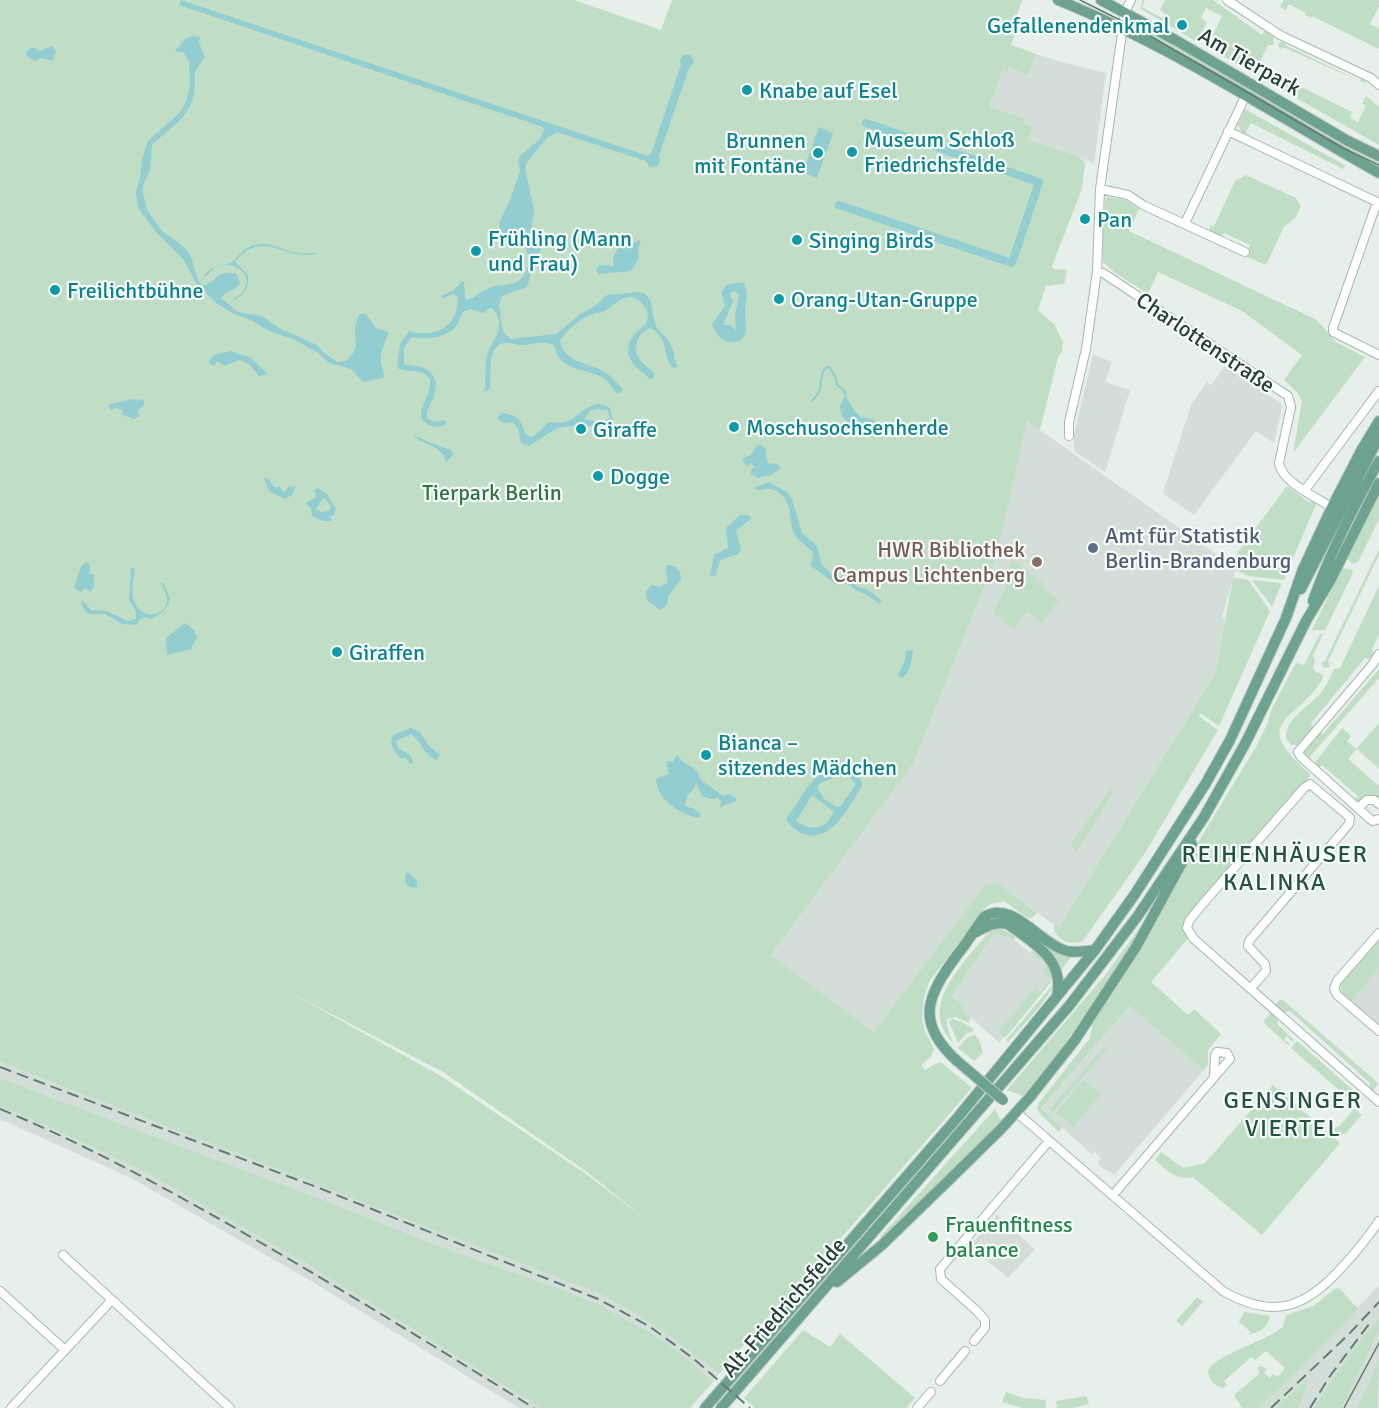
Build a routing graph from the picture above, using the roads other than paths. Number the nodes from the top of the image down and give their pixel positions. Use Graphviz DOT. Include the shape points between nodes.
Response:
graph roads {
  1 [pos="1058,0"];
  2 [pos="1101,0"];
  3 [pos="1131,0"];
  4 [pos="1227,0"];
  5 [pos="1125,12"];
  6 [pos="1123,30"];
  7 [pos="1379,85"];
  8 [pos="1245,97"];
  9 [pos="1228,131"];
  10 [pos="1379,156"];
  11 [pos="1379,173"];
  12 [pos="1100,189"];
  13 [pos="1378,202"];
  14 [pos="1185,224"];
  15 [pos="1245,252"];
  16 [pos="1097,271"];
  17 [pos="1379,355"];
  18 [pos="1379,391"];
  19 [pos="1379,422"];
  20 [pos="1069,436"];
  21 [pos="1379,437"];
  22 [pos="1379,461"];
  23 [pos="1379,483"];
  24 [pos="1305,490"];
  25 [pos="1332,507"];
  26 [pos="1288,614"];
  27 [pos="1306,621"];
  28 [pos="1379,654"];
  29 [pos="1379,804"];
  30 [pos="1358,808"];
  31 [pos="1204,817"];
  32 [pos="1379,819"];
  33 [pos="974,933"];
  34 [pos="1379,933"];
  35 [pos="1095,950"];
  36 [pos="1251,988"];
  37 [pos="1056,999"];
  38 [pos="1379,1031"];
  39 [pos="1214,1077"];
  40 [pos="1378,1099"];
  41 [pos="1016,1112"];
  42 [pos="1049,1141"];
  43 [pos="1113,1196"];
  44 [pos="1379,1221"];
  45 [pos="63,1255"];
  46 [pos="0,1291"];
  47 [pos="822,1293"];
  48 [pos="115,1302"];
  49 [pos="974,1341"];
  50 [pos="65,1350"];
  51 [pos="965,1351"];
  52 [pos="940,1381"];
  53 [pos="931,1392"];
  54 [pos="12,1408"];
  55 [pos="230,1408"];
  56 [pos="705,1408"];
  57 [pos="722,1408"];
  58 [pos="917,1408"];
  1 -- 6 [label="main road, Am Tierpark"];
  2 -- 5 [label="main road, Am Tierpark"];
  3 -- 5 [label="street"];
  4 -- 7 [label="street, Am Tierpark" via="1280,35"];
  5 -- 6 [label="street"];
  5 -- 10 [label="main road, Am Tierpark"];
  6 -- 8 [label="main road, Am Tierpark"];
  6 -- 12 [label="street"];
  8 -- 9 [label="street, Am Tierpark"];
  8 -- 11 [label="main road, Am Tierpark"];
  9 -- 13 [label="street"];
  9 -- 14 [label="street, Am Tierpark"];
  12 -- 14 [label="street" via="1128,195"];
  12 -- 16 [label="street"];
  13 -- 17 [label="street" via="1333,330"];
  14 -- 15 [label="street"];
  16 -- 20 [label="street"];
  16 -- 24 [label="street, Charlottenstraße" via="1288,396 1290,407 1279,465 1285,476"];
  18 -- 24 [label="street"];
  19 -- 25 [label="main road"];
  21 -- 26 [label="main road"];
  22 -- 27 [label="main road" via="1322,576"];
  23 -- 27 [label="main road"];
  24 -- 25 [label="street, Charlottenstraße"];
  25 -- 26 [label="main road" via="1303,569"];
  26 -- 35 [label="main road, Alt-Friedrichsfelde" via="1249,702 1206,783"];
  27 -- 31 [label="main road"];
  28 -- 30 [label="street" via="1298,752"];
  29 -- 30 [label="street" via="1367,800"];
  30 -- 32 [label="street" via="1373,821"];
  31 -- 41 [label="main road" via="1185,861 1136,947 1075,1040"];
  31 -- 47 [label="main road, Alt-Friedrichsfelde" via="1137,917 1069,1006"];
  33 -- 35 [label="main road" via="984,917 1001,911 1061,949"];
  33 -- 37 [label="main road" via="988,925 1008,924 1049,956 1057,973"];
  33 -- 41 [label="main road, bridge" via="938,981 929,1012 936,1037 950,1054"];
  34 -- 38 [label="street" via="1334,988"];
  35 -- 37 [label="main road, Alt-Friedrichsfelde"];
  36 -- 36 [label="street" via="1266,971 1265,964 1248,946 1249,941 1349,824 1350,818 1310,784 1189,921 1188,932 1194,939"];
  36 -- 40 [label="street"];
  37 -- 56 [label="main road, Alt-Friedrichsfelde"];
  39 -- 43 [label="street"];
  41 -- 42 [label="street"];
  41 -- 47 [label="main road" via="882,1245"];
  42 -- 43 [label="street"];
  42 -- 49 [label="street" via="940,1269 941,1279 985,1320"];
  43 -- 44 [label="street" via="1223,1291 1236,1299 1266,1306 1308,1299 1331,1280"];
  45 -- 48 [label="street"];
  46 -- 50 [label="street"];
  47 -- 57 [label="main road, Alt-Friedrichsfelde"];
  48 -- 50 [label="street" via="110,1302"];
  48 -- 55 [label="street"];
  50 -- 54 [label="street"];
  51 -- 52 [label="street"];
  53 -- 58 [label="street"];
}
